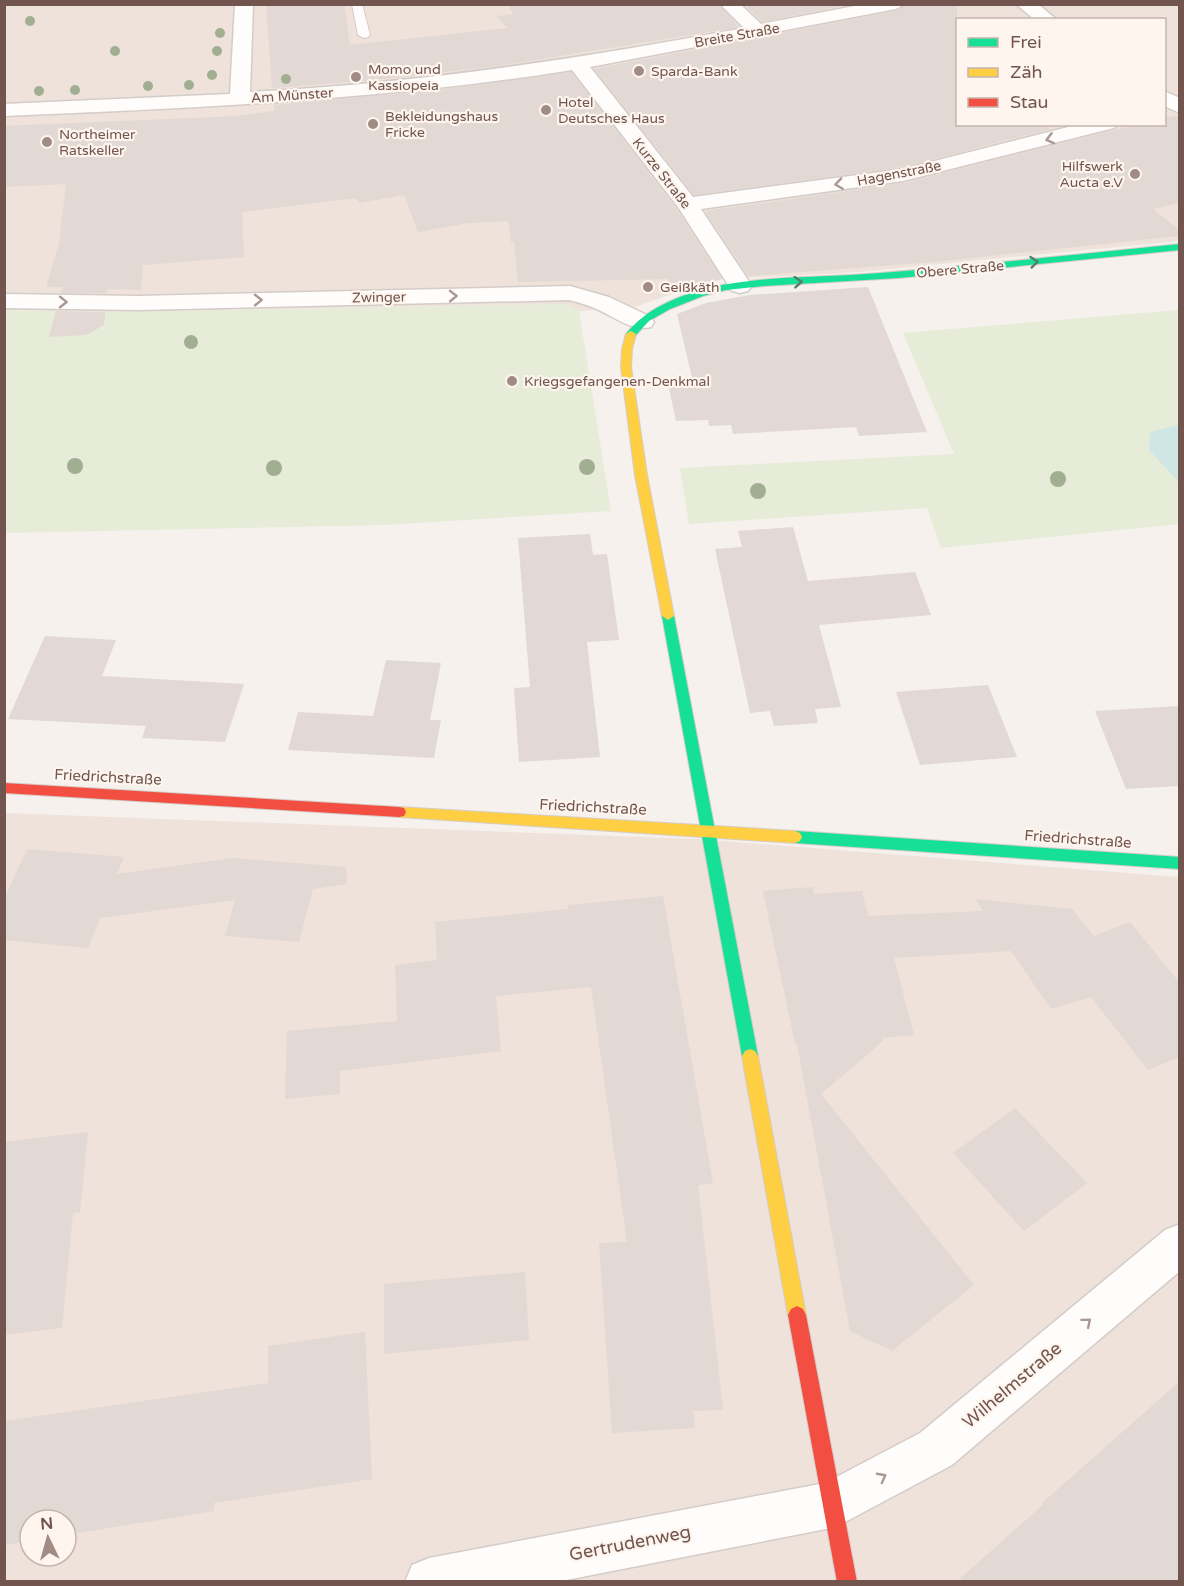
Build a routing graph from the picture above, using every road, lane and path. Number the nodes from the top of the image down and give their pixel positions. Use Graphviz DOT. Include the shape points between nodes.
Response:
graph roads {
  1 [pos="357,4"];
  2 [pos="729,4"];
  3 [pos="896,4"];
  4 [pos="1025,4"];
  5 [pos="243,7"];
  6 [pos="1045,18"];
  7 [pos="758,31"];
  8 [pos="364,35"];
  9 [pos="578,64"];
  10 [pos="240,99"];
  11 [pos="4,110"];
  12 [pos="1099,126"];
  13 [pos="687,204"];
  14 [pos="1179,247"];
  15 [pos="740,286"];
  16 [pos="4,301"];
  17 [pos="642,322"];
  18 [pos="4,788"];
  19 [pos="709,831"];
  20 [pos="1179,863"];
  21 [pos="1179,1244"];
  22 [pos="831,1505"];
  23 [pos="429,1581"];
  24 [pos="847,1581"];
  1 -- 8 [label="lane"];
  2 -- 7 [label="street"];
  3 -- 7 [label="street, Breite Straße"];
  4 -- 6 [label="street"];
  5 -- 10 [label="street"];
  7 -- 9 [label="street, Breite Straße"];
  9 -- 10 [label="street, Am Münster" via="427,84"];
  9 -- 13 [label="street, Kurze Straße"];
  10 -- 11 [label="street, Am Münster"];
  12 -- 13 [label="street, Hagenstraße, one-way" via="903,175"];
  13 -- 15 [label="street, Kurze Straße"];
  15 -- 14 [label="street, Obere Straße, one-way"];
  15 -- 17 [label="street" via="690,297"];
  16 -- 17 [label="street, Zwinger, one-way" via="138,303 570,293 602,302"];
  17 -- 19 [label="street" via="632,333 627,349 627,379 641,475"];
  18 -- 19 [label="street, Friedrichstraße"];
  19 -- 20 [label="street, Friedrichstraße"];
  19 -- 22 [label="street"];
  22 -- 21 [label="street, Wilhelmstraße, one-way" via="936,1449"];
  22 -- 23 [label="street, Gertrudenweg"];
  22 -- 24 [label="street"];
}
